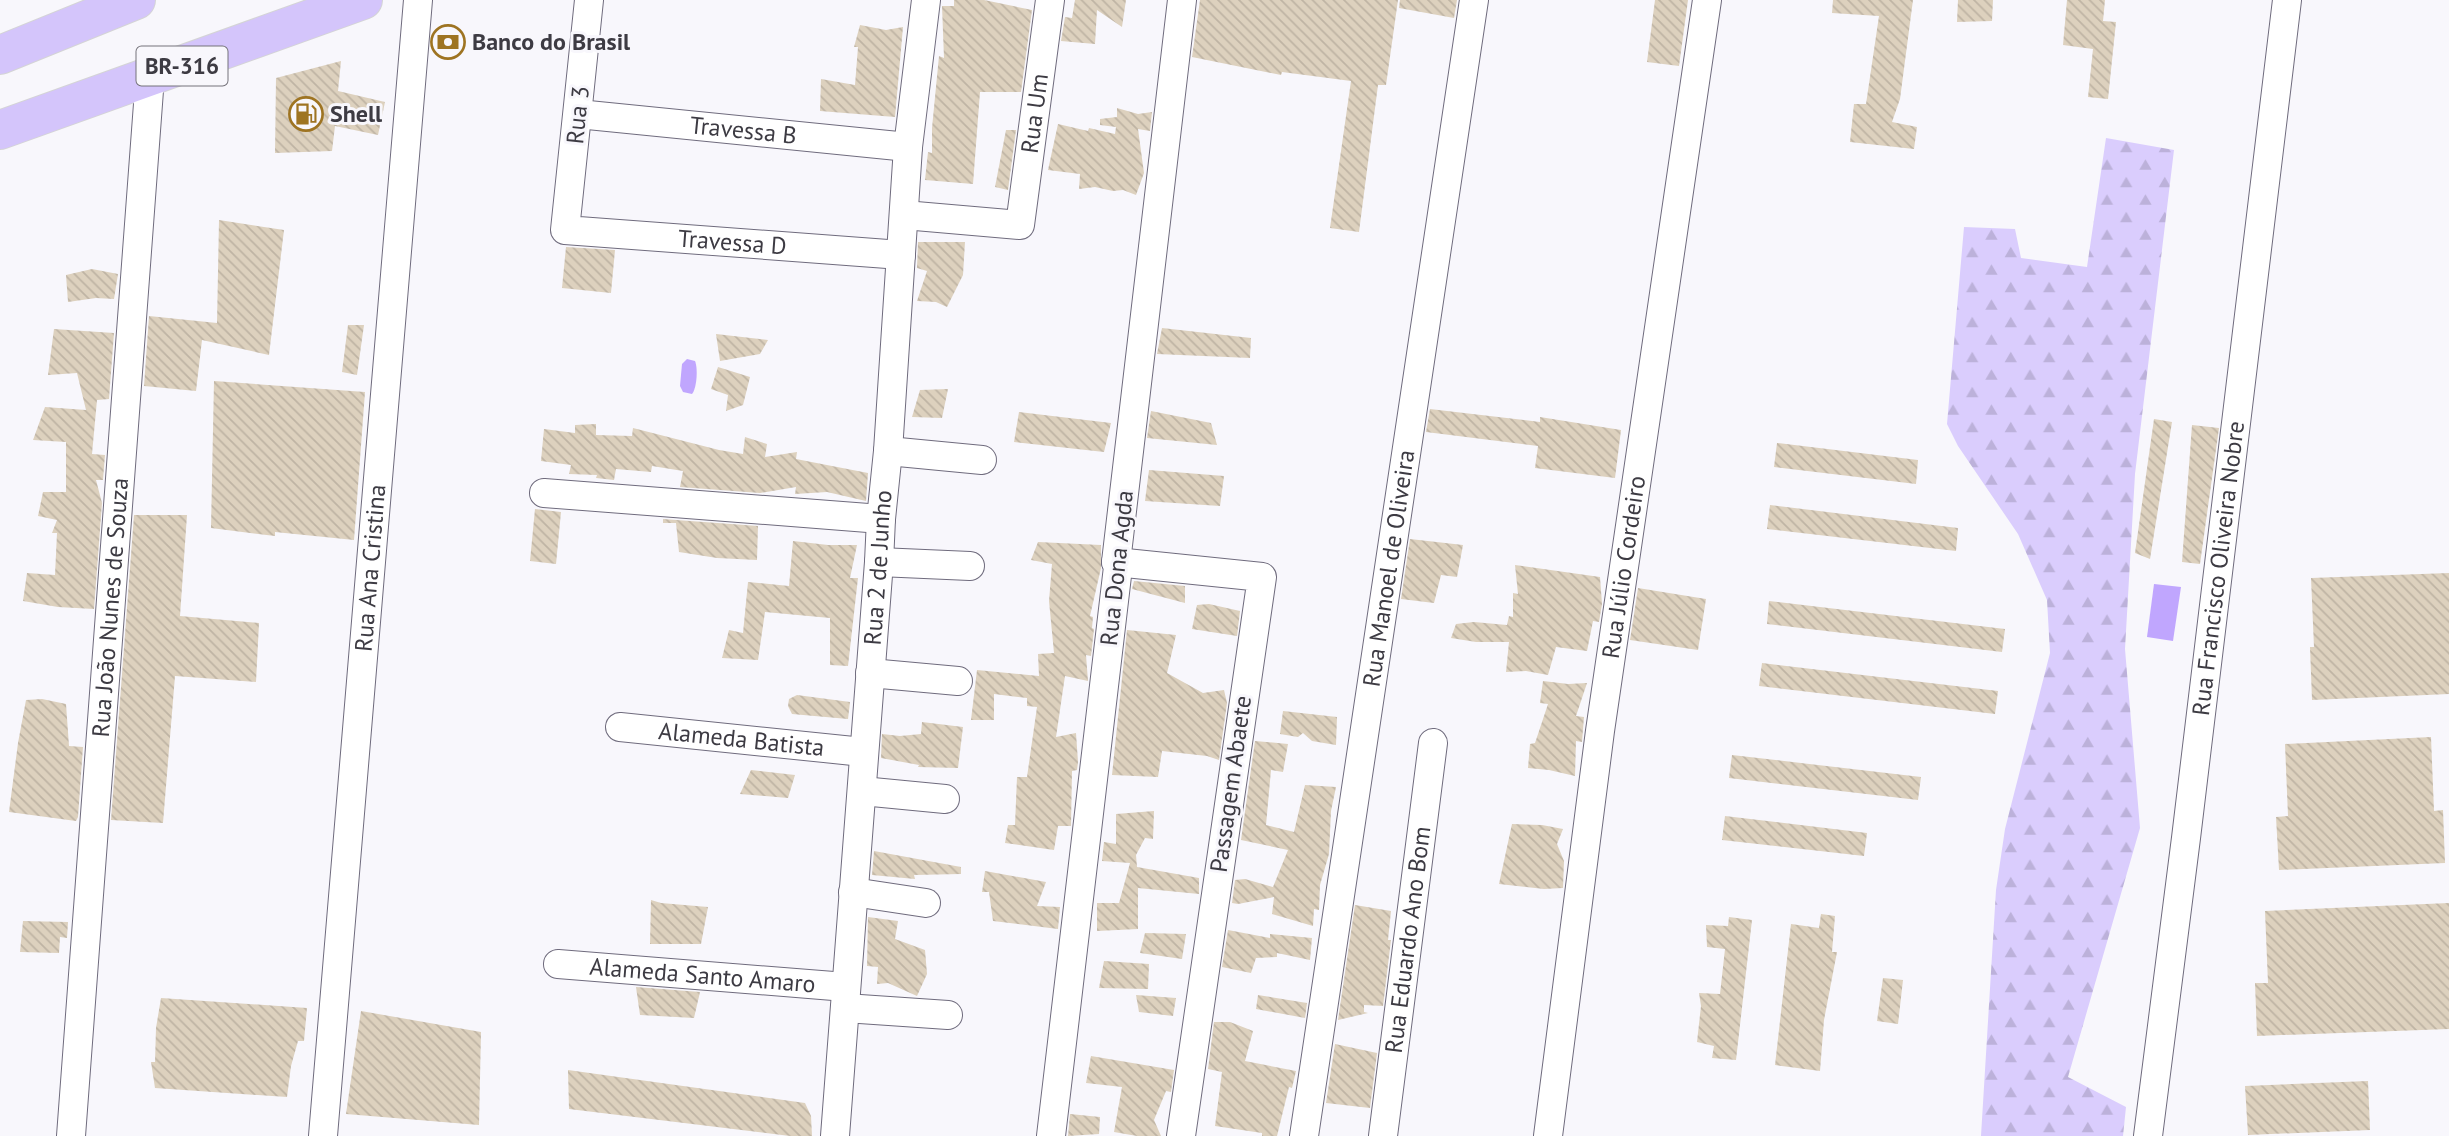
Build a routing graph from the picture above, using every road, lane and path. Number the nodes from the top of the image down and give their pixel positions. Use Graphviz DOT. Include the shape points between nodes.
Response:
graph roads {
  1 [pos="135,0"];
  2 [pos="363,0"];
  3 [pos="418,0"];
  4 [pos="589,0"];
  5 [pos="926,0"];
  6 [pos="1050,0"];
  7 [pos="1182,0"];
  8 [pos="1474,0"];
  9 [pos="1707,0"];
  10 [pos="2287,0"];
  11 [pos="0,55"];
  12 [pos="150,77"];
  13 [pos="578,114"];
  14 [pos="0,130"];
  15 [pos="908,147"];
  16 [pos="904,215"];
  17 [pos="565,230"];
  18 [pos="901,255"];
  19 [pos="888,451"];
  20 [pos="982,460"];
  21 [pos="544,493"];
  22 [pos="881,519"];
  23 [pos="879,562"];
  24 [pos="1116,562"];
  25 [pos="970,566"];
  26 [pos="870,673"];
  27 [pos="958,681"];
  28 [pos="620,727"];
  29 [pos="1433,743"];
  30 [pos="863,752"];
  31 [pos="862,791"];
  32 [pos="945,799"];
  33 [pos="853,892"];
  34 [pos="926,904"];
  35 [pos="558,964"];
  36 [pos="846,997"];
  37 [pos="948,1015"];
  38 [pos="71,1136"];
  39 [pos="323,1136"];
  40 [pos="835,1136"];
  41 [pos="1051,1136"];
  42 [pos="1181,1136"];
  43 [pos="1304,1136"];
  44 [pos="1383,1136"];
  45 [pos="1548,1136"];
  46 [pos="2148,1136"];
  1 -- 11 [label="highway"];
  2 -- 12 [label="highway, BR-316"];
  3 -- 39 [label="street, Rua Ana Cristina"];
  4 -- 13 [label="street, Rua 3"];
  5 -- 15 [label="street, Rua 2 de Junho"];
  6 -- 16 [label="street, Rua Um" via="1020,225"];
  7 -- 24 [label="street, Rua Dona Agda"];
  8 -- 43 [label="street, Rua Manoel de Oliveira"];
  9 -- 45 [label="street, Rua Júlio Cordeiro" via="1600,732"];
  10 -- 46 [label="street, Rua Francisco Oliveira Nobre"];
  12 -- 14 [label="highway, BR-316"];
  12 -- 38 [label="street, Rua João Nunes de Souza"];
  13 -- 15 [label="street, Travessa B"];
  13 -- 17 [label="street, Rua 3"];
  15 -- 16 [label="street, Rua 2 de Junho"];
  16 -- 18 [label="street, Rua 2 de Junho"];
  17 -- 18 [label="street, Travessa D"];
  18 -- 19 [label="street, Rua 2 de Junho"];
  19 -- 20 [label="street"];
  19 -- 22 [label="street, Rua 2 de Junho"];
  21 -- 22 [label="street"];
  22 -- 23 [label="street, Rua 2 de Junho"];
  23 -- 25 [label="street"];
  23 -- 26 [label="street, Rua 2 de Junho"];
  24 -- 41 [label="street, Rua Dona Agda"];
  24 -- 42 [label="street, Passagem Abaete" via="1262,577"];
  26 -- 27 [label="street"];
  26 -- 30 [label="street, Rua 2 de Junho"];
  28 -- 30 [label="street, Alameda Batista"];
  29 -- 44 [label="street, Rua Eduardo Ano Bom"];
  30 -- 31 [label="street, Rua 2 de Junho"];
  31 -- 32 [label="street"];
  31 -- 33 [label="street, Rua 2 de Junho"];
  33 -- 34 [label="street"];
  33 -- 36 [label="street, Rua 2 de Junho"];
  35 -- 36 [label="street, Alameda Santo Amaro"];
  36 -- 37 [label="street, Alameda Santo Amaro"];
  36 -- 40 [label="street, Rua 2 de Junho"];
}
